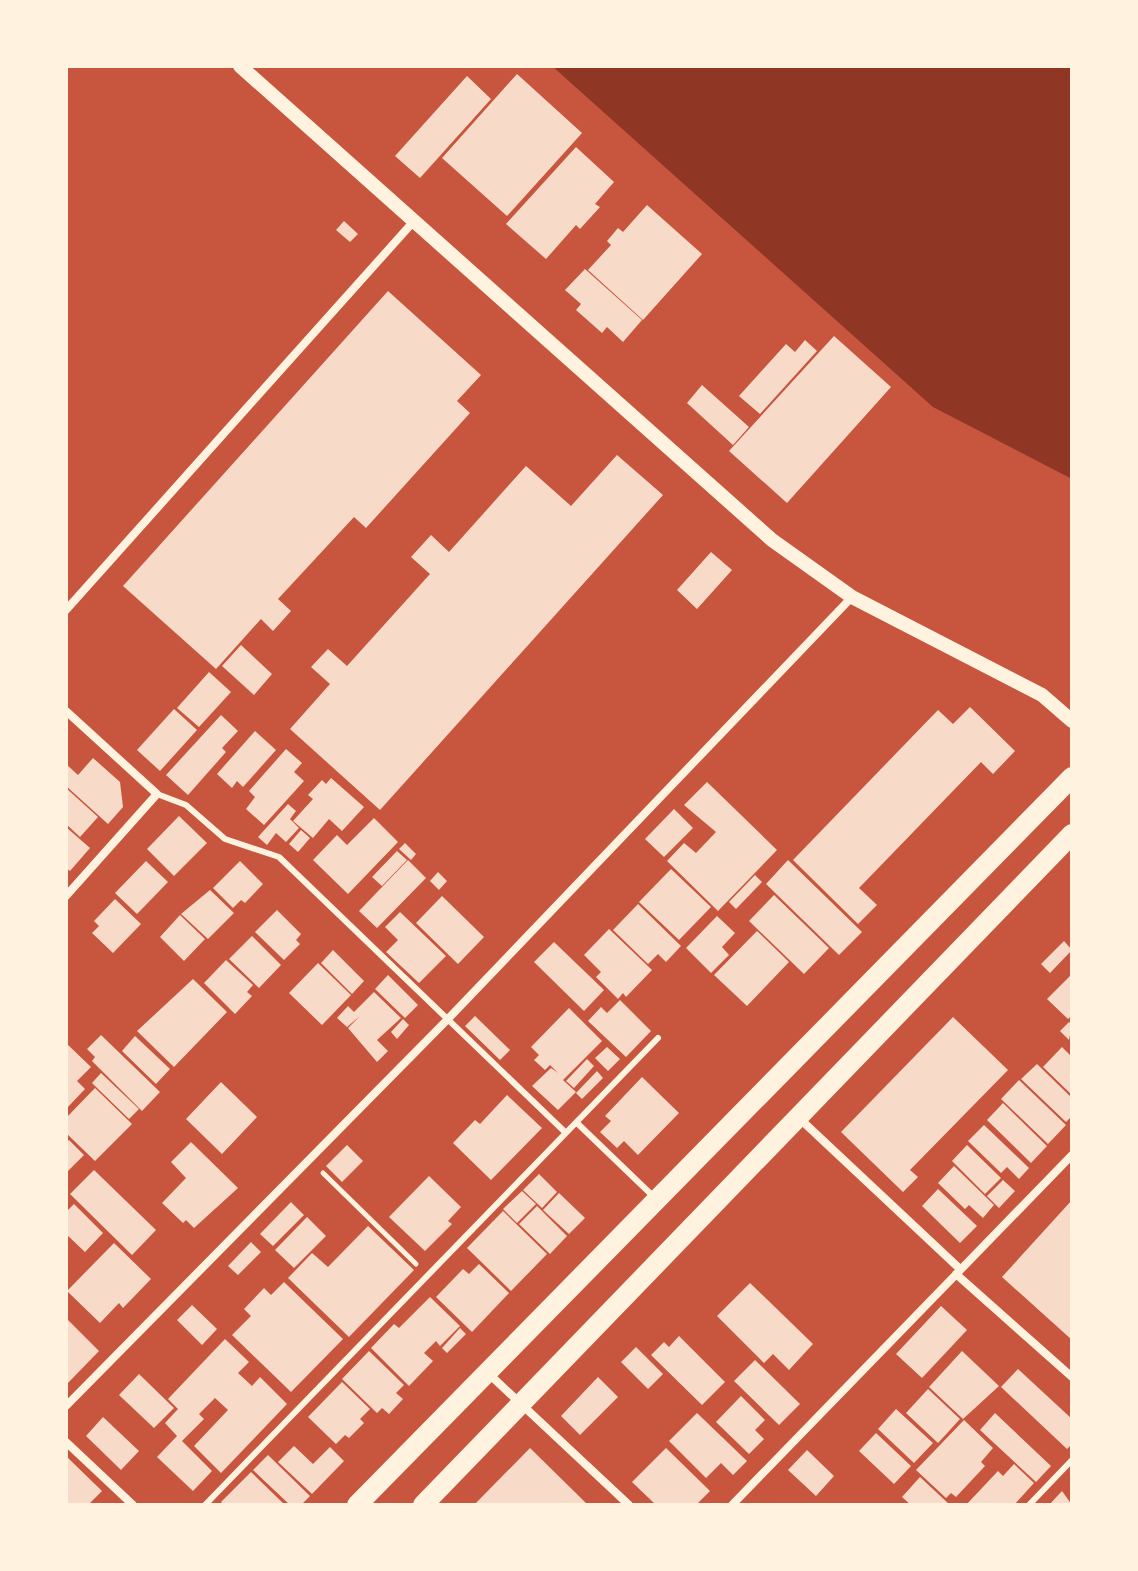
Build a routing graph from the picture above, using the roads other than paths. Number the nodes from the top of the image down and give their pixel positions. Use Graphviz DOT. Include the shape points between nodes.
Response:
graph roads {
  1 [pos="240,66"];
  2 [pos="414,221"];
  3 [pos="852,597"];
  4 [pos="66,610"];
  5 [pos="66,711"];
  6 [pos="1072,721"];
  7 [pos="1072,777"];
  8 [pos="157,794"];
  9 [pos="1072,834"];
  10 [pos="66,896"];
  11 [pos="446,1021"];
  12 [pos="658,1038"];
  13 [pos="799,1118"];
  14 [pos="577,1123"];
  15 [pos="566,1133"];
  16 [pos="1072,1155"];
  17 [pos="656,1199"];
  18 [pos="958,1272"];
  19 [pos="486,1371"];
  20 [pos="1072,1377"];
  21 [pos="521,1404"];
  22 [pos="66,1406"];
  23 [pos="66,1442"];
  24 [pos="1072,1460"];
  25 [pos="133,1505"];
  26 [pos="205,1505"];
  27 [pos="357,1505"];
  28 [pos="423,1505"];
  29 [pos="629,1505"];
  30 [pos="732,1505"];
  31 [pos="1029,1505"];
  1 -- 2 [label="street"];
  2 -- 3 [label="street" via="772,540"];
  2 -- 4 [label="street"];
  3 -- 6 [label="street" via="1042,695"];
  3 -- 11 [label="street"];
  5 -- 8 [label="street"];
  7 -- 17 [label="main road"];
  8 -- 10 [label="street"];
  8 -- 11 [label="lane" via="186,805 225,839 279,857"];
  9 -- 13 [label="main road"];
  11 -- 15 [label="lane"];
  11 -- 22 [label="street"];
  12 -- 14 [label="lane"];
  13 -- 18 [label="street"];
  13 -- 21 [label="main road"];
  14 -- 15 [label="lane"];
  14 -- 17 [label="lane"];
  15 -- 26 [label="lane"];
  16 -- 18 [label="street"];
  17 -- 19 [label="main road"];
  18 -- 20 [label="street"];
  18 -- 30 [label="street"];
  19 -- 21 [label="street"];
  19 -- 27 [label="main road"];
  21 -- 28 [label="main road"];
  21 -- 29 [label="street"];
  23 -- 25 [label="street"];
  24 -- 31 [label="lane"];
}
